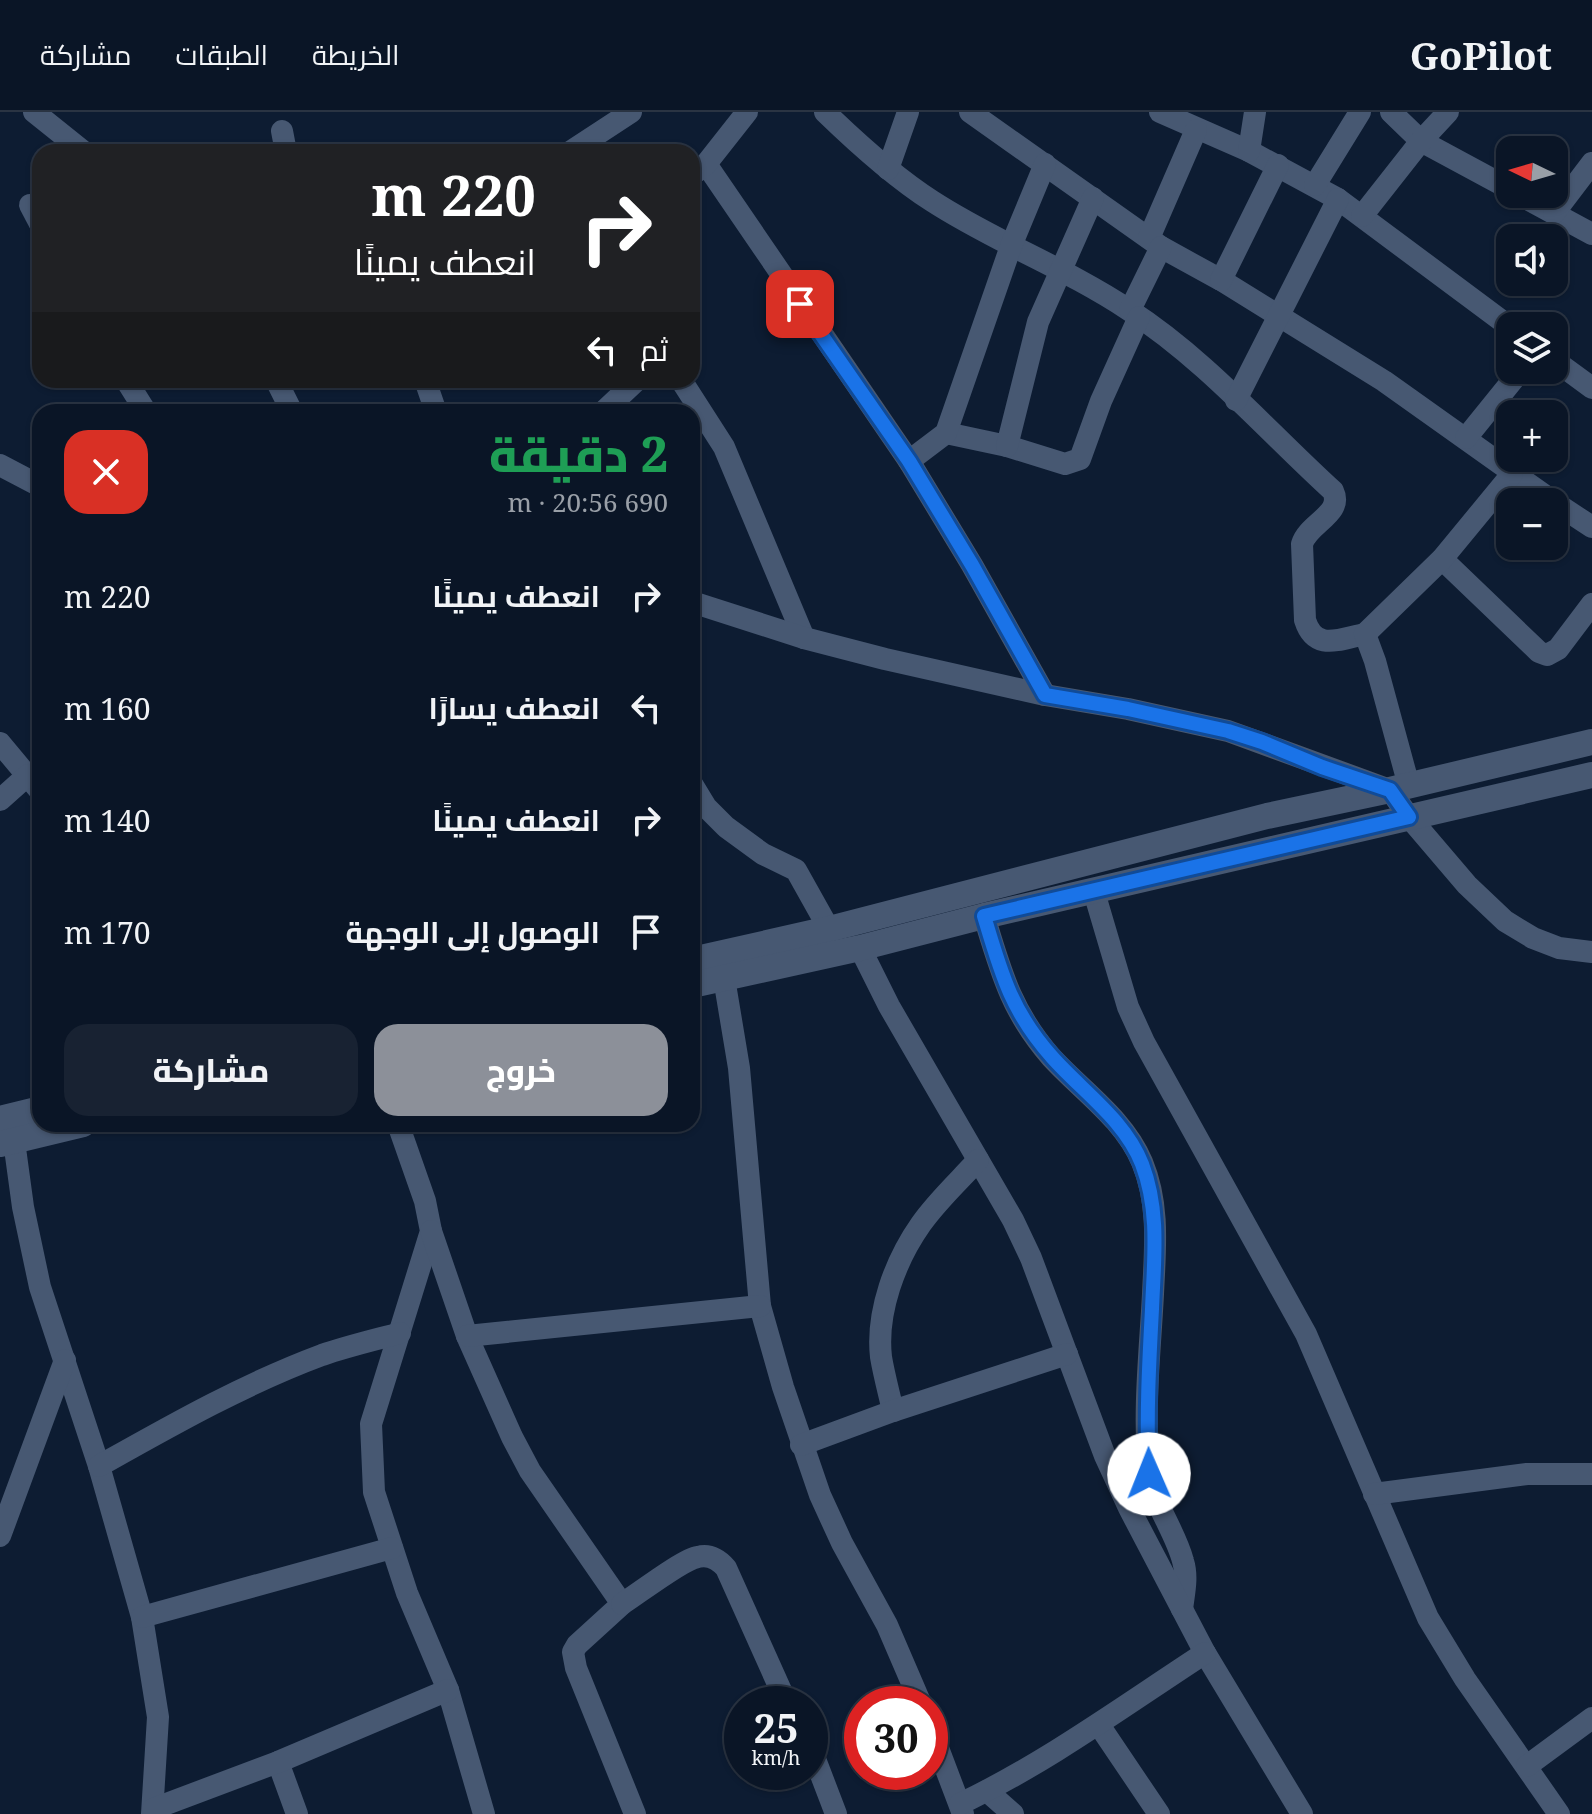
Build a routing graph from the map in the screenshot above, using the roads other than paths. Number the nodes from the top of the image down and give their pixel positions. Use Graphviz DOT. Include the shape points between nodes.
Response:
graph roads {
  1 [pos="34,112"];
  2 [pos="631,112"];
  3 [pos="747,112"];
  4 [pos="825,112"];
  5 [pos="908,112"];
  6 [pos="970,112"];
  7 [pos="1160,112"];
  8 [pos="1255,112"];
  9 [pos="1360,112"];
  10 [pos="1391,112"];
  11 [pos="1448,112"];
  12 [pos="1196,130"];
  13 [pos="1421,141"];
  14 [pos="74,144"];
  15 [pos="582,144"];
  16 [pos="1249,151"];
  17 [pos="1592,163"];
  18 [pos="1045,164"];
  19 [pos="1278,165"];
  20 [pos="700,169"];
  21 [pos="888,169"];
  22 [pos="700,171"];
  23 [pos="1496,181"];
  24 [pos="1315,185"];
  25 [pos="1093,198"];
  26 [pos="1338,199"];
  27 [pos="1545,208"];
  28 [pos="1554,213"];
  29 [pos="1362,216"];
  30 [pos="1592,234"];
  31 [pos="1155,242"];
  32 [pos="1011,246"];
  33 [pos="1060,268"];
  34 [pos="1221,280"];
  35 [pos="1134,314"];
  36 [pos="1280,316"];
  37 [pos="1496,316"];
  38 [pos="1568,370"];
  39 [pos="1510,384"];
  40 [pos="628,388"];
  41 [pos="1592,388"];
  42 [pos="1236,400"];
  43 [pos="612,404"];
  44 [pos="700,410"];
  45 [pos="946,433"];
  46 [pos="1466,438"];
  47 [pos="1007,446"];
  48 [pos="909,461"];
  49 [pos="0,465"];
  50 [pos="1512,474"];
  51 [pos="32,482"];
  52 [pos="1533,488"];
  53 [pos="1568,511"];
  54 [pos="1592,527"];
  55 [pos="1442,559"];
  56 [pos="1592,604"];
  57 [pos="700,605"];
  58 [pos="1365,634"];
  59 [pos="804,638"];
  60 [pos="1045,695"];
  61 [pos="1592,742"];
  62 [pos="0,743"];
  63 [pos="1592,775"];
  64 [pos="32,781"];
  65 [pos="32,784"];
  66 [pos="1399,788"];
  67 [pos="0,800"];
  68 [pos="700,808"];
  69 [pos="1409,817"];
  70 [pos="988,887"];
  71 [pos="1094,892"];
  72 [pos="990,914"];
  73 [pos="829,929"];
  74 [pos="860,948"];
  75 [pos="1592,952"];
  76 [pos="700,958"];
  77 [pos="724,978"];
  78 [pos="700,983"];
  79 [pos="32,1115"];
  80 [pos="32,1131"];
  81 [pos="401,1132"];
  82 [pos="5,1135"];
  83 [pos="978,1160"];
  84 [pos="431,1231"];
  85 [pos="760,1306"];
  86 [pos="400,1333"];
  87 [pos="467,1336"];
  88 [pos="1067,1354"];
  89 [pos="65,1360"];
  90 [pos="893,1411"];
  91 [pos="801,1445"];
  92 [pos="99,1466"];
  93 [pos="1592,1474"];
  94 [pos="1374,1494"];
  95 [pos="0,1536"];
  96 [pos="392,1548"];
  97 [pos="622,1604"];
  98 [pos="1182,1609"];
  99 [pos="142,1617"];
  100 [pos="1205,1653"];
  101 [pos="779,1686"];
  102 [pos="913,1686"];
  103 [pos="448,1690"];
  104 [pos="1592,1718"];
  105 [pos="1099,1725"];
  106 [pos="278,1762"];
  107 [pos="1527,1766"];
  108 [pos="948,1773"];
  109 [pos="827,1790"];
  110 [pos="987,1791"];
  111 [pos="962,1809"];
  112 [pos="152,1812"];
  113 [pos="297,1814"];
  114 [pos="484,1814"];
  115 [pos="635,1814"];
  116 [pos="836,1814"];
  117 [pos="1013,1814"];
  118 [pos="1159,1814"];
  119 [pos="1302,1814"];
  120 [pos="1559,1814"];
  1 -- 14 [label="street"];
  2 -- 15 [label="street"];
  3 -- 20 [label="street"];
  4 -- 21 [label="street"];
  5 -- 21 [label="street"];
  6 -- 18 [label="street"];
  7 -- 12 [label="street"];
  8 -- 16 [label="street"];
  9 -- 24 [label="street"];
  10 -- 13 [label="street"];
  11 -- 13 [label="street"];
  12 -- 16 [label="street"];
  12 -- 31 [label="street"];
  13 -- 23 [label="street"];
  13 -- 29 [label="street"];
  16 -- 19 [label="street"];
  17 -- 28 [label="street"];
  18 -- 25 [label="street"];
  18 -- 32 [label="street"];
  19 -- 24 [label="street"];
  19 -- 34 [label="street"];
  21 -- 32 [label="street" via="934,203"];
  22 -- 48 [label="street"];
  24 -- 26 [label="street"];
  25 -- 31 [label="street"];
  25 -- 33 [label="street"];
  26 -- 29 [label="street"];
  26 -- 36 [label="street"];
  27 -- 28 [label="street"];
  28 -- 30 [label="street"];
  29 -- 37 [label="street"];
  31 -- 34 [label="street"];
  31 -- 35 [label="street"];
  32 -- 33 [label="street"];
  32 -- 45 [label="street"];
  33 -- 35 [label="street"];
  33 -- 47 [label="street" via="1034,336"];
  34 -- 36 [label="street"];
  35 -- 42 [label="street"];
  35 -- 47 [label="street" via="1080,459 1065,464"];
  36 -- 42 [label="street"];
  36 -- 46 [label="street"];
  38 -- 41 [label="street"];
  39 -- 46 [label="street"];
  40 -- 43 [label="street"];
  42 -- 58 [label="street" via="1283,440 1337,498 1332,510 1305,533 1302,544 1309,631 1325,642"];
  44 -- 59 [label="street" via="724,447"];
  45 -- 47 [label="street"];
  45 -- 48 [label="street"];
  46 -- 50 [label="street"];
  48 -- 60 [label="street"];
  49 -- 51 [label="street"];
  50 -- 52 [label="street"];
  50 -- 55 [label="street"];
  53 -- 54 [label="street"];
  55 -- 56 [label="street" via="1547,655 1558,649"];
  55 -- 58 [label="street"];
  57 -- 59 [label="street"];
  58 -- 66 [label="street"];
  59 -- 60 [label="street"];
  60 -- 66 [label="street" via="1228,731"];
  61 -- 66 [label="street"];
  62 -- 64 [label="street"];
  63 -- 69 [label="street"];
  65 -- 67 [label="street"];
  66 -- 69 [label="street"];
  66 -- 70 [label="street"];
  68 -- 73 [label="street" via="743,841 796,870"];
  69 -- 71 [label="street"];
  69 -- 75 [label="street" via="1505,921 1559,948"];
  70 -- 72 [label="street"];
  70 -- 73 [label="street"];
  71 -- 72 [label="street"];
  71 -- 94 [label="street" via="1128,1007 1144,1042 1306,1334"];
  72 -- 74 [label="street"];
  72 -- 98 [label="street" via="1006,989 1020,1016 1051,1056 1122,1128 1151,1191 1155,1247 1149,1474 1183,1561"];
  73 -- 76 [label="street"];
  74 -- 77 [label="street"];
  74 -- 83 [label="street"];
  77 -- 78 [label="street"];
  77 -- 85 [label="street" via="739,1068"];
  79 -- 82 [label="street"];
  80 -- 82 [label="street"];
  81 -- 84 [label="street"];
  82 -- 89 [label="street" via="40,1287"];
  83 -- 88 [label="street" via="1031,1258"];
  83 -- 90 [label="street" via="921,1224 897,1266 880,1336"];
  84 -- 86 [label="street"];
  84 -- 87 [label="street"];
  85 -- 87 [label="street"];
  85 -- 91 [label="street"];
  86 -- 92 [label="street" via="322,1355 264,1379"];
  86 -- 96 [label="street" via="371,1424 374,1492"];
  87 -- 97 [label="street" via="530,1471"];
  88 -- 90 [label="street"];
  88 -- 98 [label="street" via="1105,1456"];
  89 -- 92 [label="street"];
  89 -- 95 [label="street"];
  90 -- 91 [label="street"];
  91 -- 102 [label="street"];
  92 -- 99 [label="street"];
  93 -- 94 [label="street" via="1527,1474"];
  94 -- 107 [label="street" via="1428,1618"];
  96 -- 99 [label="street"];
  96 -- 103 [label="street"];
  97 -- 101 [label="street" via="694,1557 720,1560"];
  97 -- 115 [label="street" via="573,1652"];
  98 -- 100 [label="street"];
  99 -- 112 [label="street" via="158,1717"];
  100 -- 105 [label="street"];
  100 -- 119 [label="street"];
  103 -- 106 [label="street"];
  103 -- 114 [label="street"];
  104 -- 107 [label="street"];
  105 -- 110 [label="street"];
  105 -- 118 [label="street"];
  106 -- 112 [label="street"];
  106 -- 113 [label="street"];
  107 -- 120 [label="street"];
  108 -- 111 [label="street"];
  109 -- 116 [label="street"];
  110 -- 111 [label="street"];
  110 -- 117 [label="street"];
}
